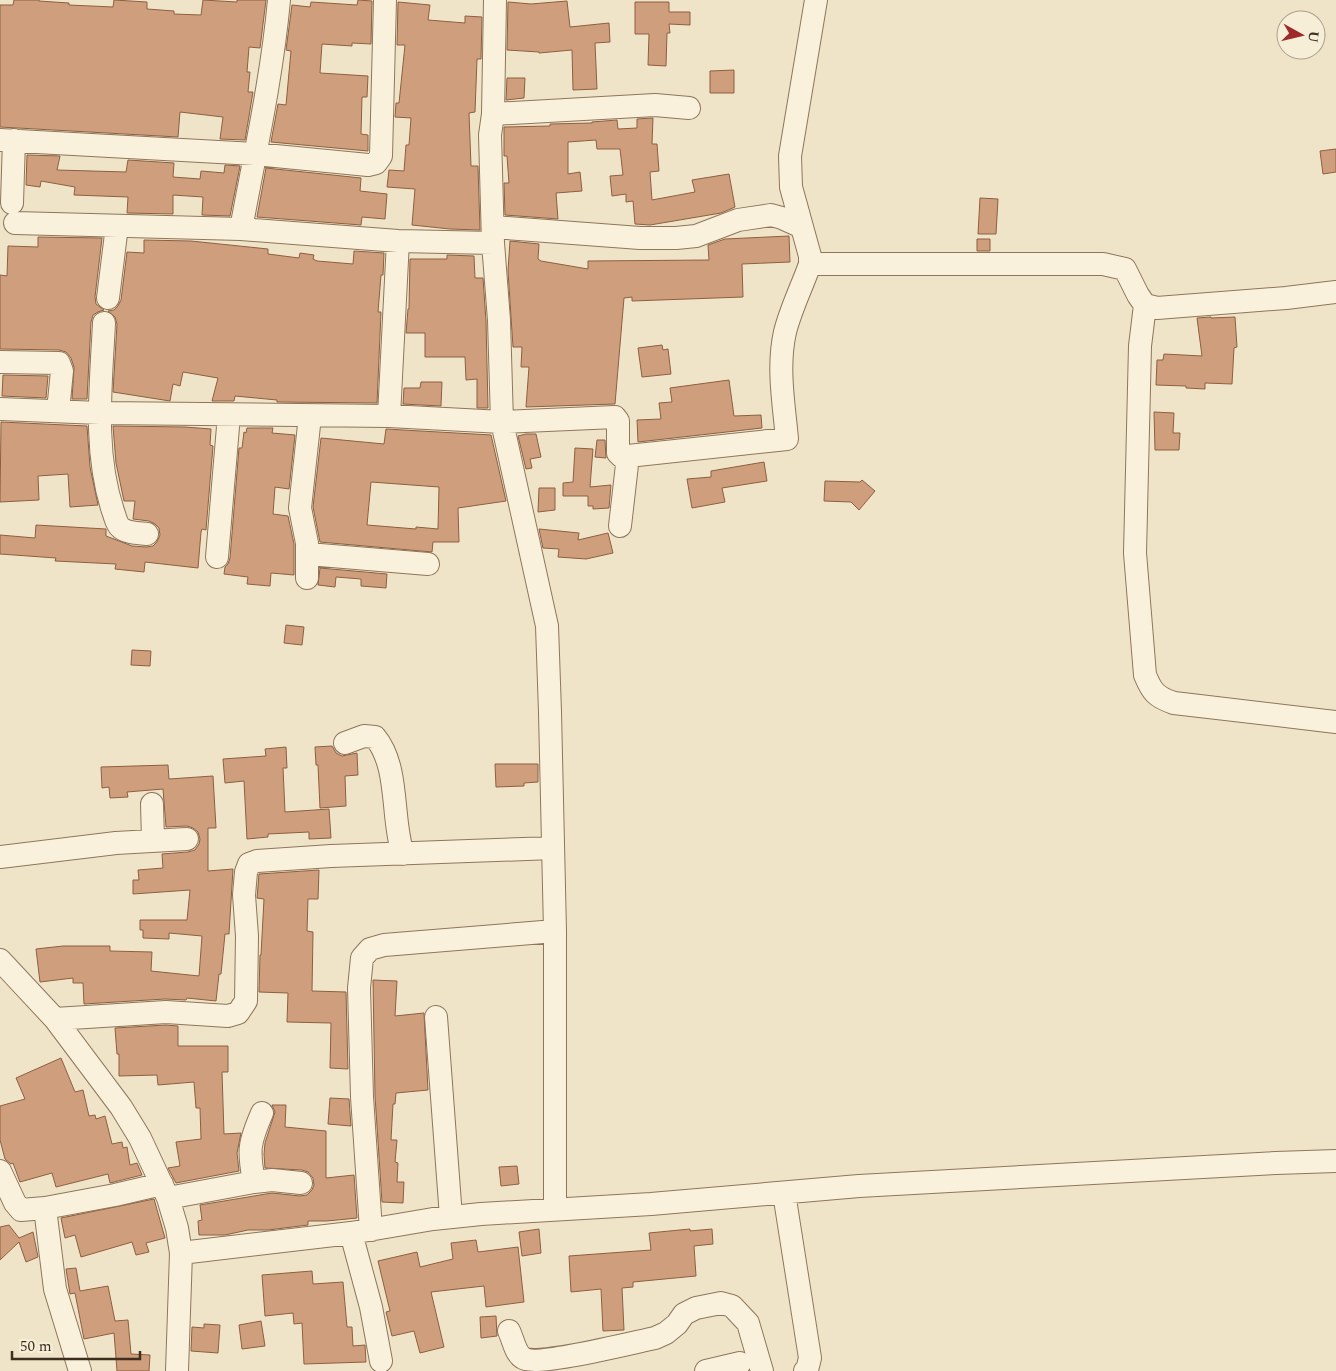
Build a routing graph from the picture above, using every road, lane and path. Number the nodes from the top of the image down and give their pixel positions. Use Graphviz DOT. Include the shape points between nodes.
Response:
graph roads {
  1 [pos="279,0"];
  2 [pos="385,0"];
  3 [pos="496,0"];
  4 [pos="816,0"];
  5 [pos="689,108"];
  6 [pos="492,114"];
  7 [pos="7,140"];
  8 [pos="255,154"];
  9 [pos="117,226"];
  10 [pos="802,227"];
  11 [pos="241,229"];
  12 [pos="493,235"];
  13 [pos="398,241"];
  14 [pos="810,264"];
  15 [pos="1336,292"];
  16 [pos="108,298"];
  17 [pos="1145,305"];
  18 [pos="104,323"];
  19 [pos="0,362"];
  20 [pos="0,409"];
  21 [pos="58,411"];
  22 [pos="100,413"];
  23 [pos="229,415"];
  24 [pos="310,416"];
  25 [pos="389,416"];
  26 [pos="502,422"];
  27 [pos="628,456"];
  28 [pos="620,526"];
  29 [pos="147,534"];
  30 [pos="308,554"];
  31 [pos="217,557"];
  32 [pos="428,564"];
  33 [pos="307,578"];
  34 [pos="1336,722"];
  35 [pos="345,743"];
  36 [pos="152,804"];
  37 [pos="187,839"];
  38 [pos="153,840"];
  39 [pos="553,848"];
  40 [pos="403,854"];
  41 [pos="0,857"];
  42 [pos="554,931"];
  43 [pos="0,960"];
  44 [pos="436,1017"];
  45 [pos="55,1019"];
  46 [pos="262,1113"];
  47 [pos="1336,1161"];
  48 [pos="0,1171"];
  49 [pos="254,1182"];
  50 [pos="301,1183"];
  51 [pos="165,1191"];
  52 [pos="784,1193"];
  53 [pos="45,1208"];
  54 [pos="555,1210"];
  55 [pos="451,1217"];
  56 [pos="361,1232"];
  57 [pos="181,1253"];
  58 [pos="510,1331"];
  59 [pos="381,1361"];
  60 [pos="80,1371"];
  61 [pos="177,1371"];
  62 [pos="762,1371"];
  63 [pos="805,1371"];
  1 -- 8 [label="street" via="267,94"];
  2 -- 8 [label="street" via="379,160 368,165"];
  3 -- 6 [label="street"];
  4 -- 10 [label="street" via="790,156 791,187"];
  5 -- 6 [label="street" via="655,105"];
  6 -- 12 [label="street"];
  7 -- 8 [label="street"];
  7 -- 9 [label="street" via="13,214"];
  8 -- 11 [label="street"];
  9 -- 11 [label="street"];
  9 -- 16 [label="street"];
  10 -- 12 [label="street" via="771,215 738,220 696,236 676,238"];
  10 -- 14 [label="street"];
  11 -- 13 [label="street"];
  12 -- 13 [label="street"];
  12 -- 26 [label="street"];
  13 -- 25 [label="street"];
  14 -- 17 [label="street" via="1103,264 1124,269"];
  14 -- 27 [label="street" via="785,334 782,370 787,439"];
  15 -- 17 [label="street" via="1157,308"];
  17 -- 34 [label="street" via="1140,346 1135,553 1145,675 1151,689 1161,699 1174,703"];
  18 -- 22 [label="street"];
  19 -- 21 [label="street" via="59,363 62,371"];
  20 -- 21 [label="street"];
  21 -- 22 [label="street"];
  22 -- 23 [label="street"];
  22 -- 29 [label="street" via="104,470 117,523 122,529"];
  23 -- 24 [label="street"];
  23 -- 31 [label="street"];
  24 -- 25 [label="street"];
  24 -- 30 [label="street" via="300,508"];
  25 -- 26 [label="street"];
  26 -- 27 [label="street" via="615,417 618,421 618,453"];
  26 -- 39 [label="street" via="547,626"];
  27 -- 28 [label="street"];
  30 -- 32 [label="street"];
  30 -- 33 [label="street"];
  35 -- 40 [label="street" via="364,736 375,737 381,744 396,800"];
  36 -- 38 [label="street"];
  37 -- 38 [label="street"];
  38 -- 41 [label="street"];
  39 -- 40 [label="street"];
  39 -- 42 [label="street"];
  40 -- 45 [label="street" via="331,856 249,864 244,895 246,1001 238,1013 228,1016 166,1012"];
  42 -- 54 [label="street"];
  42 -- 56 [label="street" via="384,945 370,949 362,958 359,988"];
  43 -- 45 [label="street"];
  44 -- 55 [label="street"];
  45 -- 51 [label="street" via="121,1108 140,1138"];
  46 -- 49 [label="street" via="250,1143"];
  47 -- 52 [label="street" via="858,1186"];
  48 -- 53 [label="street" via="21,1210"];
  49 -- 50 [label="street"];
  49 -- 51 [label="street"];
  51 -- 53 [label="street" via="115,1195"];
  51 -- 57 [label="street"];
  52 -- 54 [label="street"];
  52 -- 63 [label="street" via="810,1358"];
  53 -- 60 [label="street" via="55,1289"];
  54 -- 55 [label="street"];
  55 -- 56 [label="street"];
  56 -- 57 [label="street"];
  56 -- 59 [label="street"];
  57 -- 61 [label="street"];
  58 -- 62 [label="street" via="523,1358 532,1361 551,1359 655,1338 677,1324 684,1314 721,1303 732,1306 748,1322"];
}
